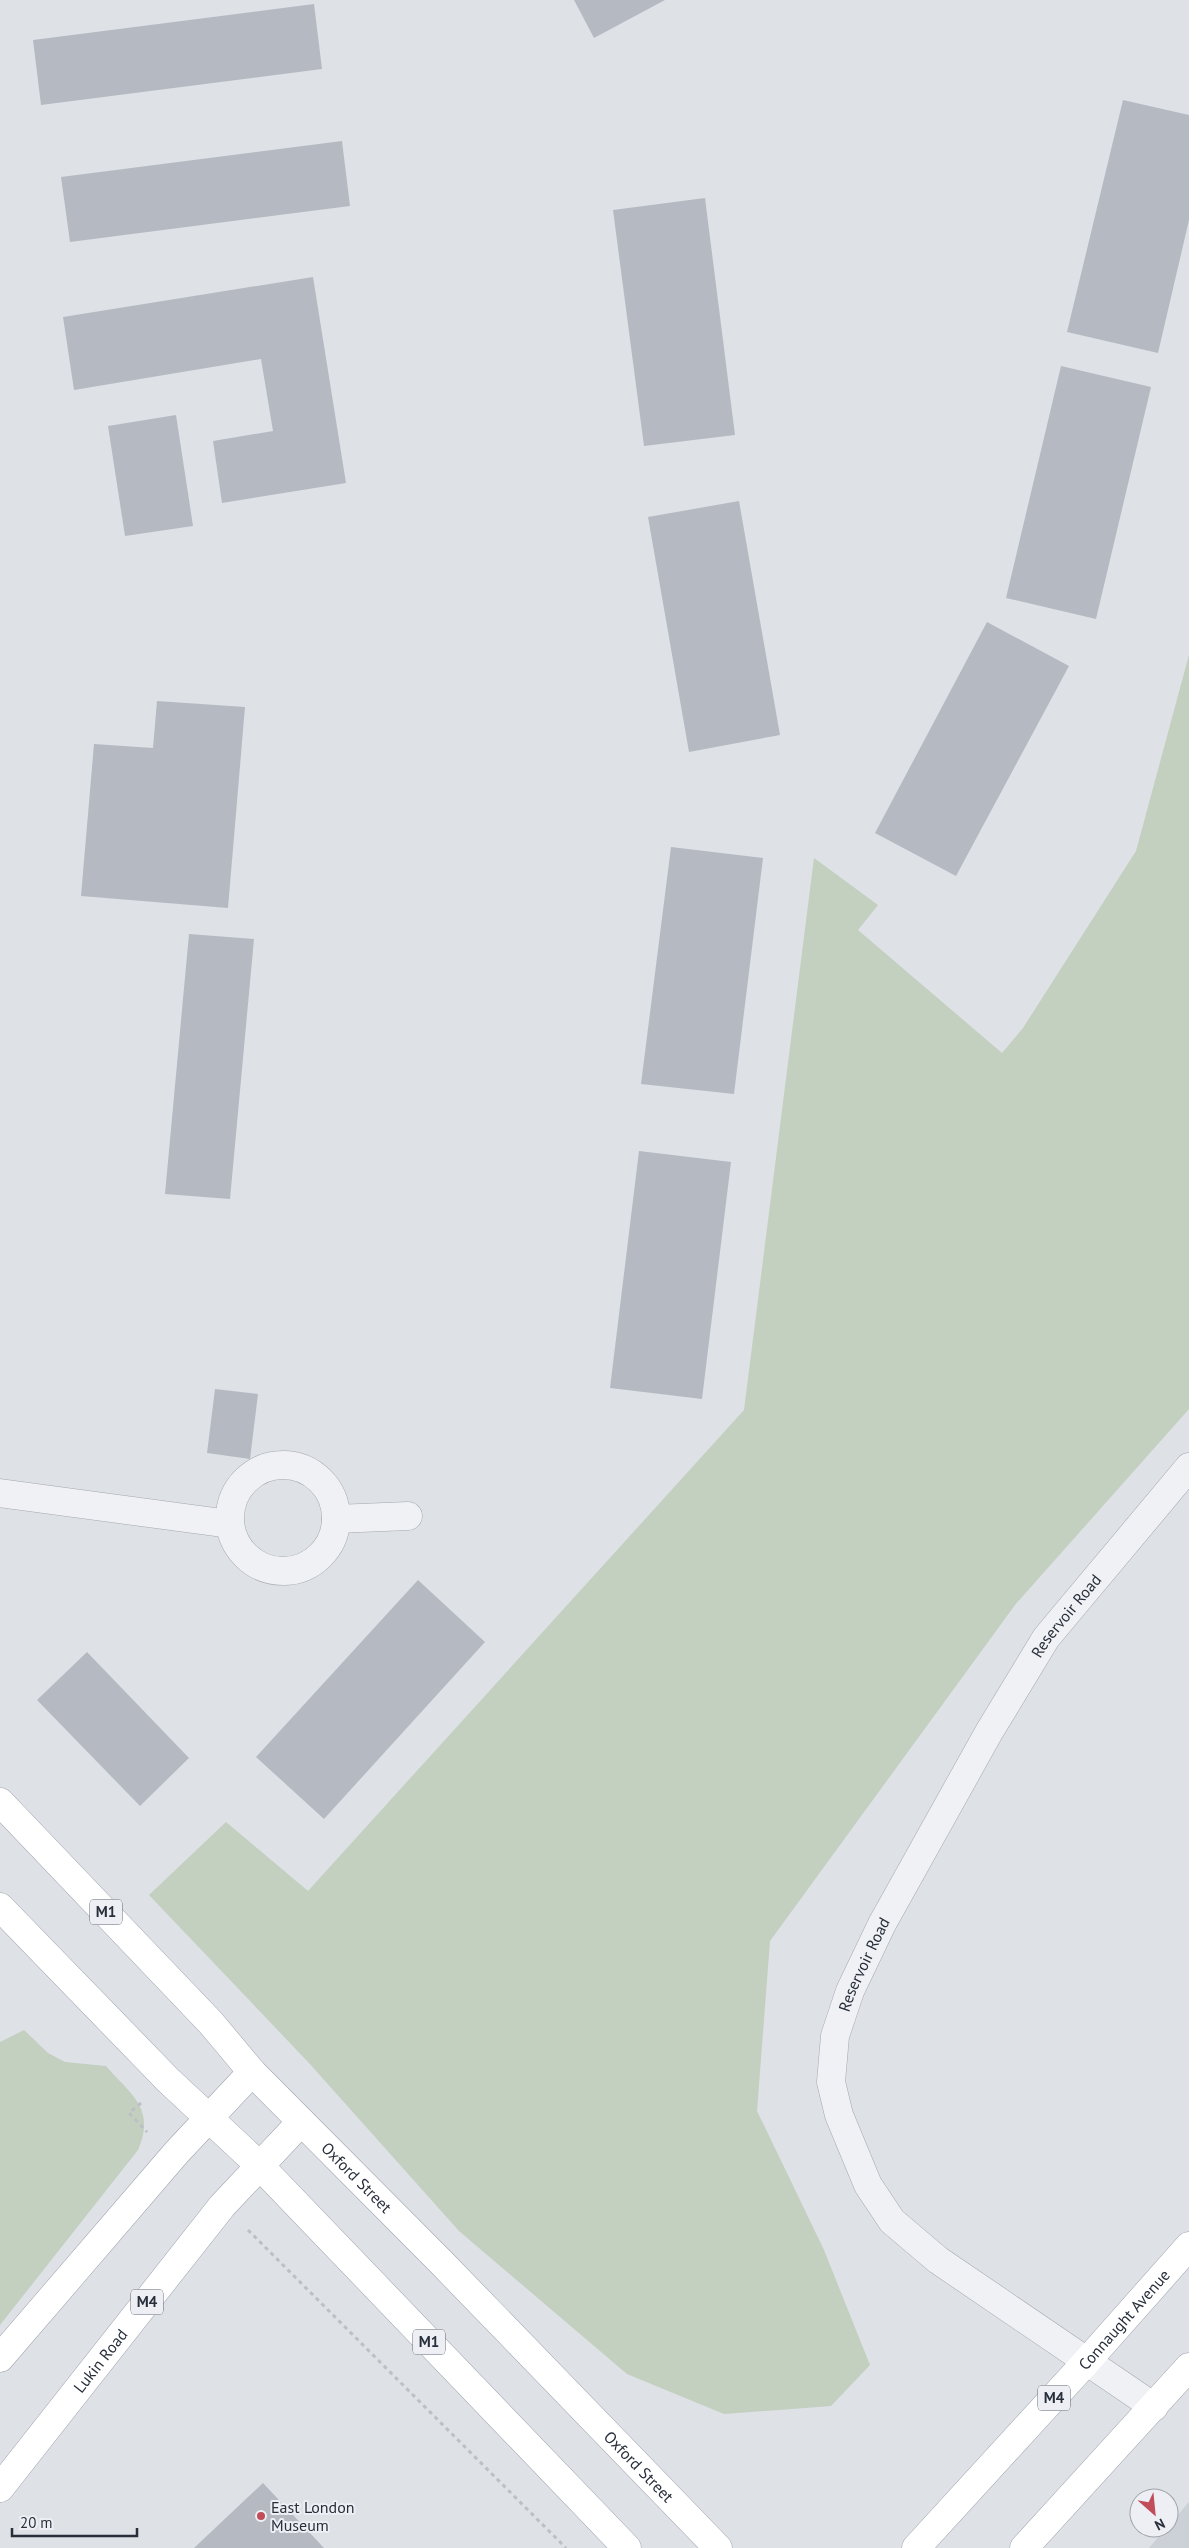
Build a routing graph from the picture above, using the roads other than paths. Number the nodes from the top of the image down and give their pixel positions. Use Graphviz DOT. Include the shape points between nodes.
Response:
graph roads {
  1 [pos="1189,1467"];
  2 [pos="0,1493"];
  3 [pos="408,1516"];
  4 [pos="336,1519"];
  5 [pos="230,1524"];
  6 [pos="0,1802"];
  7 [pos="0,1907"];
  8 [pos="252,2072"];
  9 [pos="209,2116"];
  10 [pos="301,2122"];
  11 [pos="260,2166"];
  12 [pos="1189,2246"];
  13 [pos="0,2358"];
  14 [pos="1088,2360"];
  15 [pos="1189,2367"];
  16 [pos="1154,2407"];
  17 [pos="0,2488"];
  18 [pos="627,2548"];
  19 [pos="718,2548"];
  20 [pos="916,2548"];
  21 [pos="1024,2548"];
  1 -- 14 [label="street, Reservoir Road" via="1046,1638 989,1732 882,1924 850,1992 835,2036 831,2082 839,2115 868,2185 892,2221 938,2260"];
  2 -- 5 [label="street"];
  3 -- 4 [label="street"];
  4 -- 5 [label="street" via="326,1549 315,1561 285,1572 254,1564 242,1553"];
  4 -- 5 [label="street" via="333,1502 313,1475 298,1467 280,1465 248,1478 237,1491 231,1507"];
  6 -- 8 [label="main road, Oxford Street / M1" via="211,2023"];
  7 -- 9 [label="main road, M1" via="168,2080"];
  8 -- 9 [label="main road"];
  8 -- 10 [label="main road, Oxford Street / M1"];
  9 -- 11 [label="main road, M1"];
  9 -- 13 [label="main road"];
  10 -- 11 [label="main road, Lukin Road / M4"];
  10 -- 19 [label="main road, Oxford Street / M1"];
  11 -- 17 [label="main road, Lukin Road / M4" via="222,2206"];
  11 -- 18 [label="main road, M1"];
  12 -- 14 [label="main road, Connaught Avenue / M4"];
  14 -- 16 [label="street, Reservoir Road"];
  14 -- 20 [label="main road, Connaught Avenue / M4"];
  15 -- 16 [label="main road"];
  16 -- 21 [label="main road"];
}
